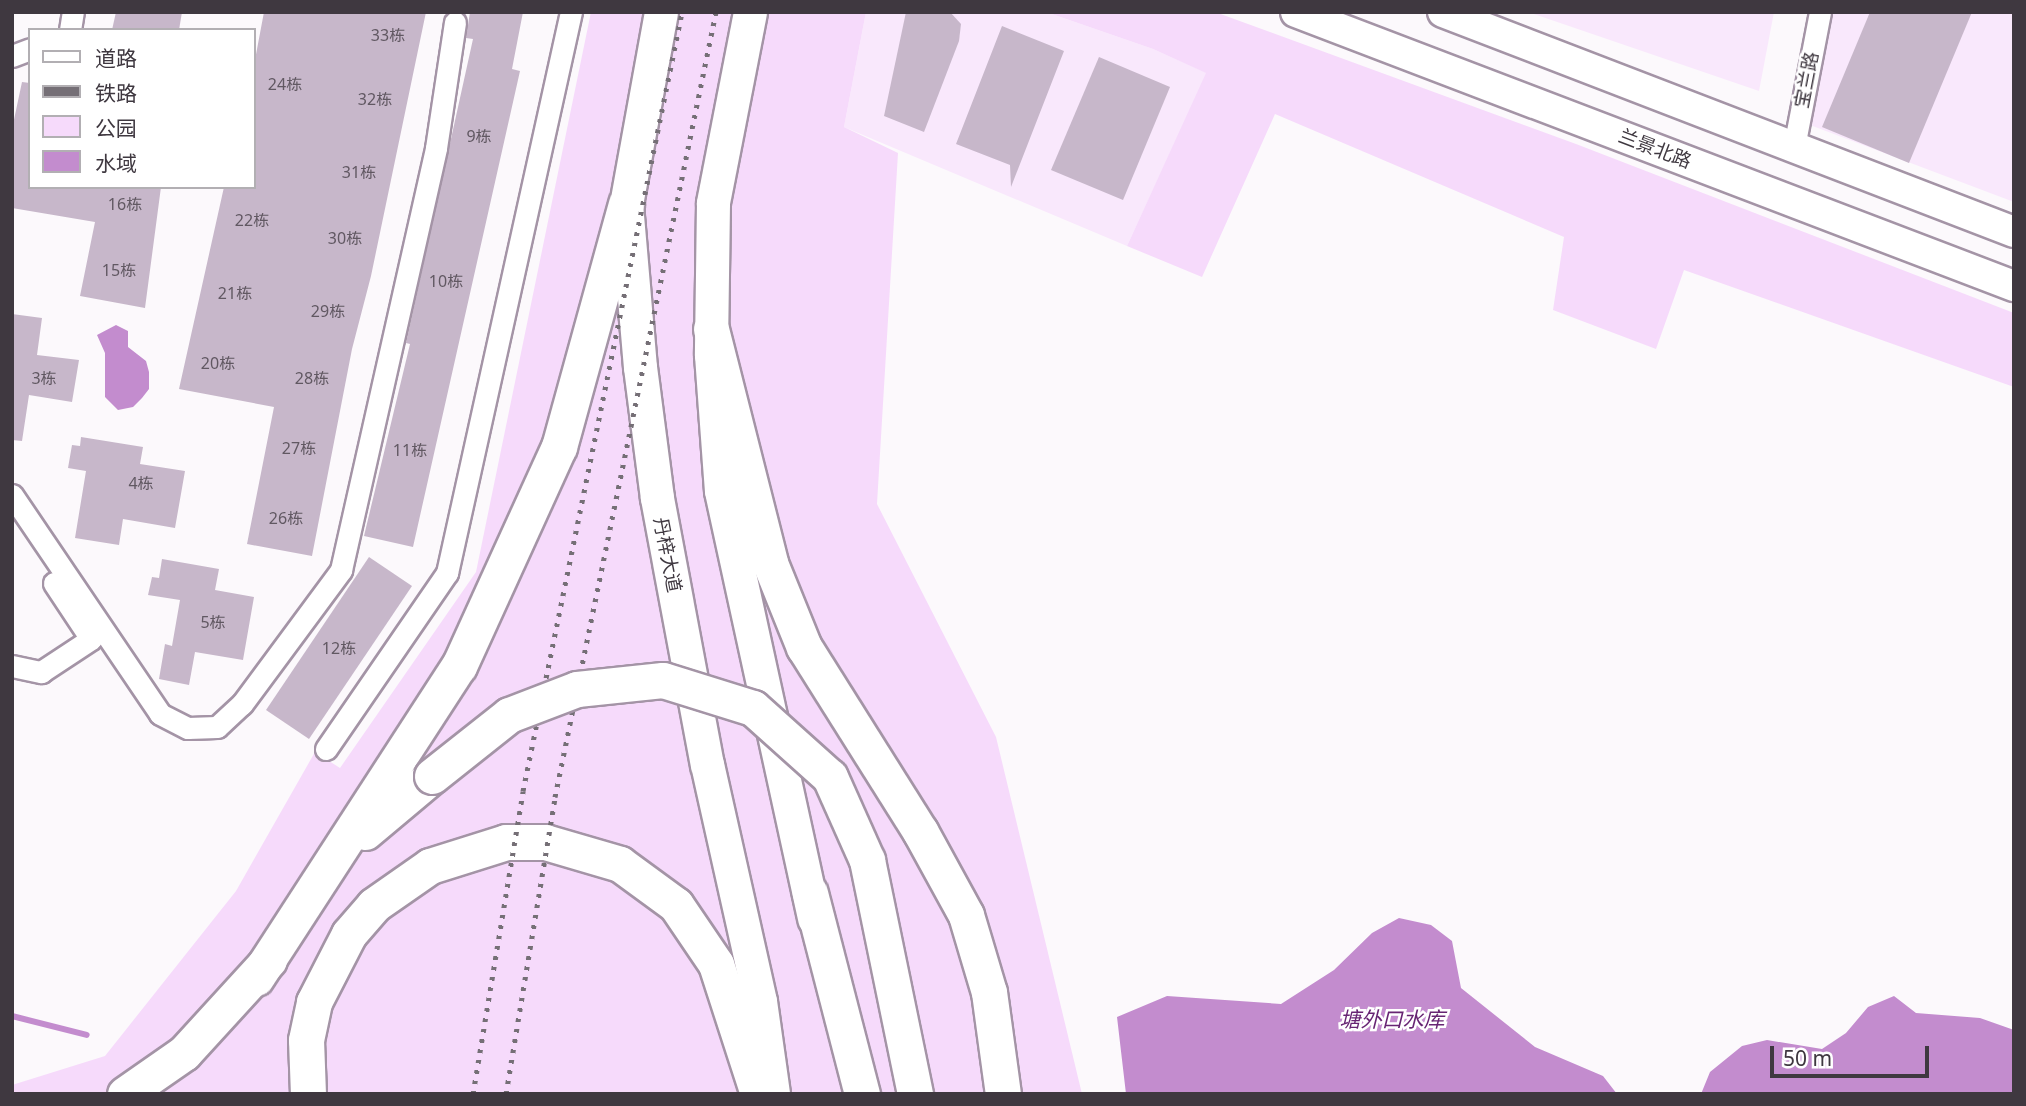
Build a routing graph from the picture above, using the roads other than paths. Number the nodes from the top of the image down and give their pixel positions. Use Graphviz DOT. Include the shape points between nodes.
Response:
graph roads {
  1 [pos="571,12"];
  2 [pos="662,12"];
  3 [pos="750,12"];
  4 [pos="1296,12"];
  5 [pos="1443,12"];
  6 [pos="1820,12"];
  7 [pos="455,22"];
  8 [pos="1794,147"];
  9 [pos="626,204"];
  10 [pos="2014,232"];
  11 [pos="2014,286"];
  12 [pos="711,329"];
  13 [pos="12,495"];
  14 [pos="12,520"];
  15 [pos="12,667"];
  16 [pos="326,749"];
  17 [pos="810,893"];
  18 [pos="256,978"];
  19 [pos="125,1094"];
  20 [pos="308,1094"];
  21 [pos="758,1094"];
  22 [pos="773,1094"];
  23 [pos="844,1094"];
  24 [pos="862,1094"];
  25 [pos="915,1094"];
  26 [pos="1003,1094"];
  1 -- 16 [label="street" via="447,573"];
  2 -- 9 [label="main road, 丹梓大道"];
  3 -- 12 [label="main road" via="713,203"];
  4 -- 11 [label="main road, 兰景北路"];
  5 -- 8 [label="main road"];
  6 -- 8 [label="street, 宝兰路"];
  7 -- 13 [label="street" via="436,148 341,570 242,705 217,727 188,728 160,714"];
  8 -- 10 [label="main road"];
  9 -- 18 [label="highway" via="559,447 459,666"];
  9 -- 22 [label="main road, 丹梓大道" via="657,498 707,764 760,1001"];
  12 -- 17 [label="main road" via="721,491"];
  12 -- 26 [label="highway" via="771,563 804,647 920,831 966,915 989,992"];
  14 -- 15 [label="street" via="91,639 41,672"];
  17 -- 23 [label="main road"];
  17 -- 24 [label="highway"];
  18 -- 19 [label="highway" via="184,1053"];
  18 -- 25 [label="highway, bridge" via="372,822 509,715 577,689 663,680 753,708 830,777 867,860"];
  20 -- 21 [label="highway" via="306,1040 314,1002 349,934 374,905 430,866 506,842 545,842 620,864 676,905 716,964"];
}
